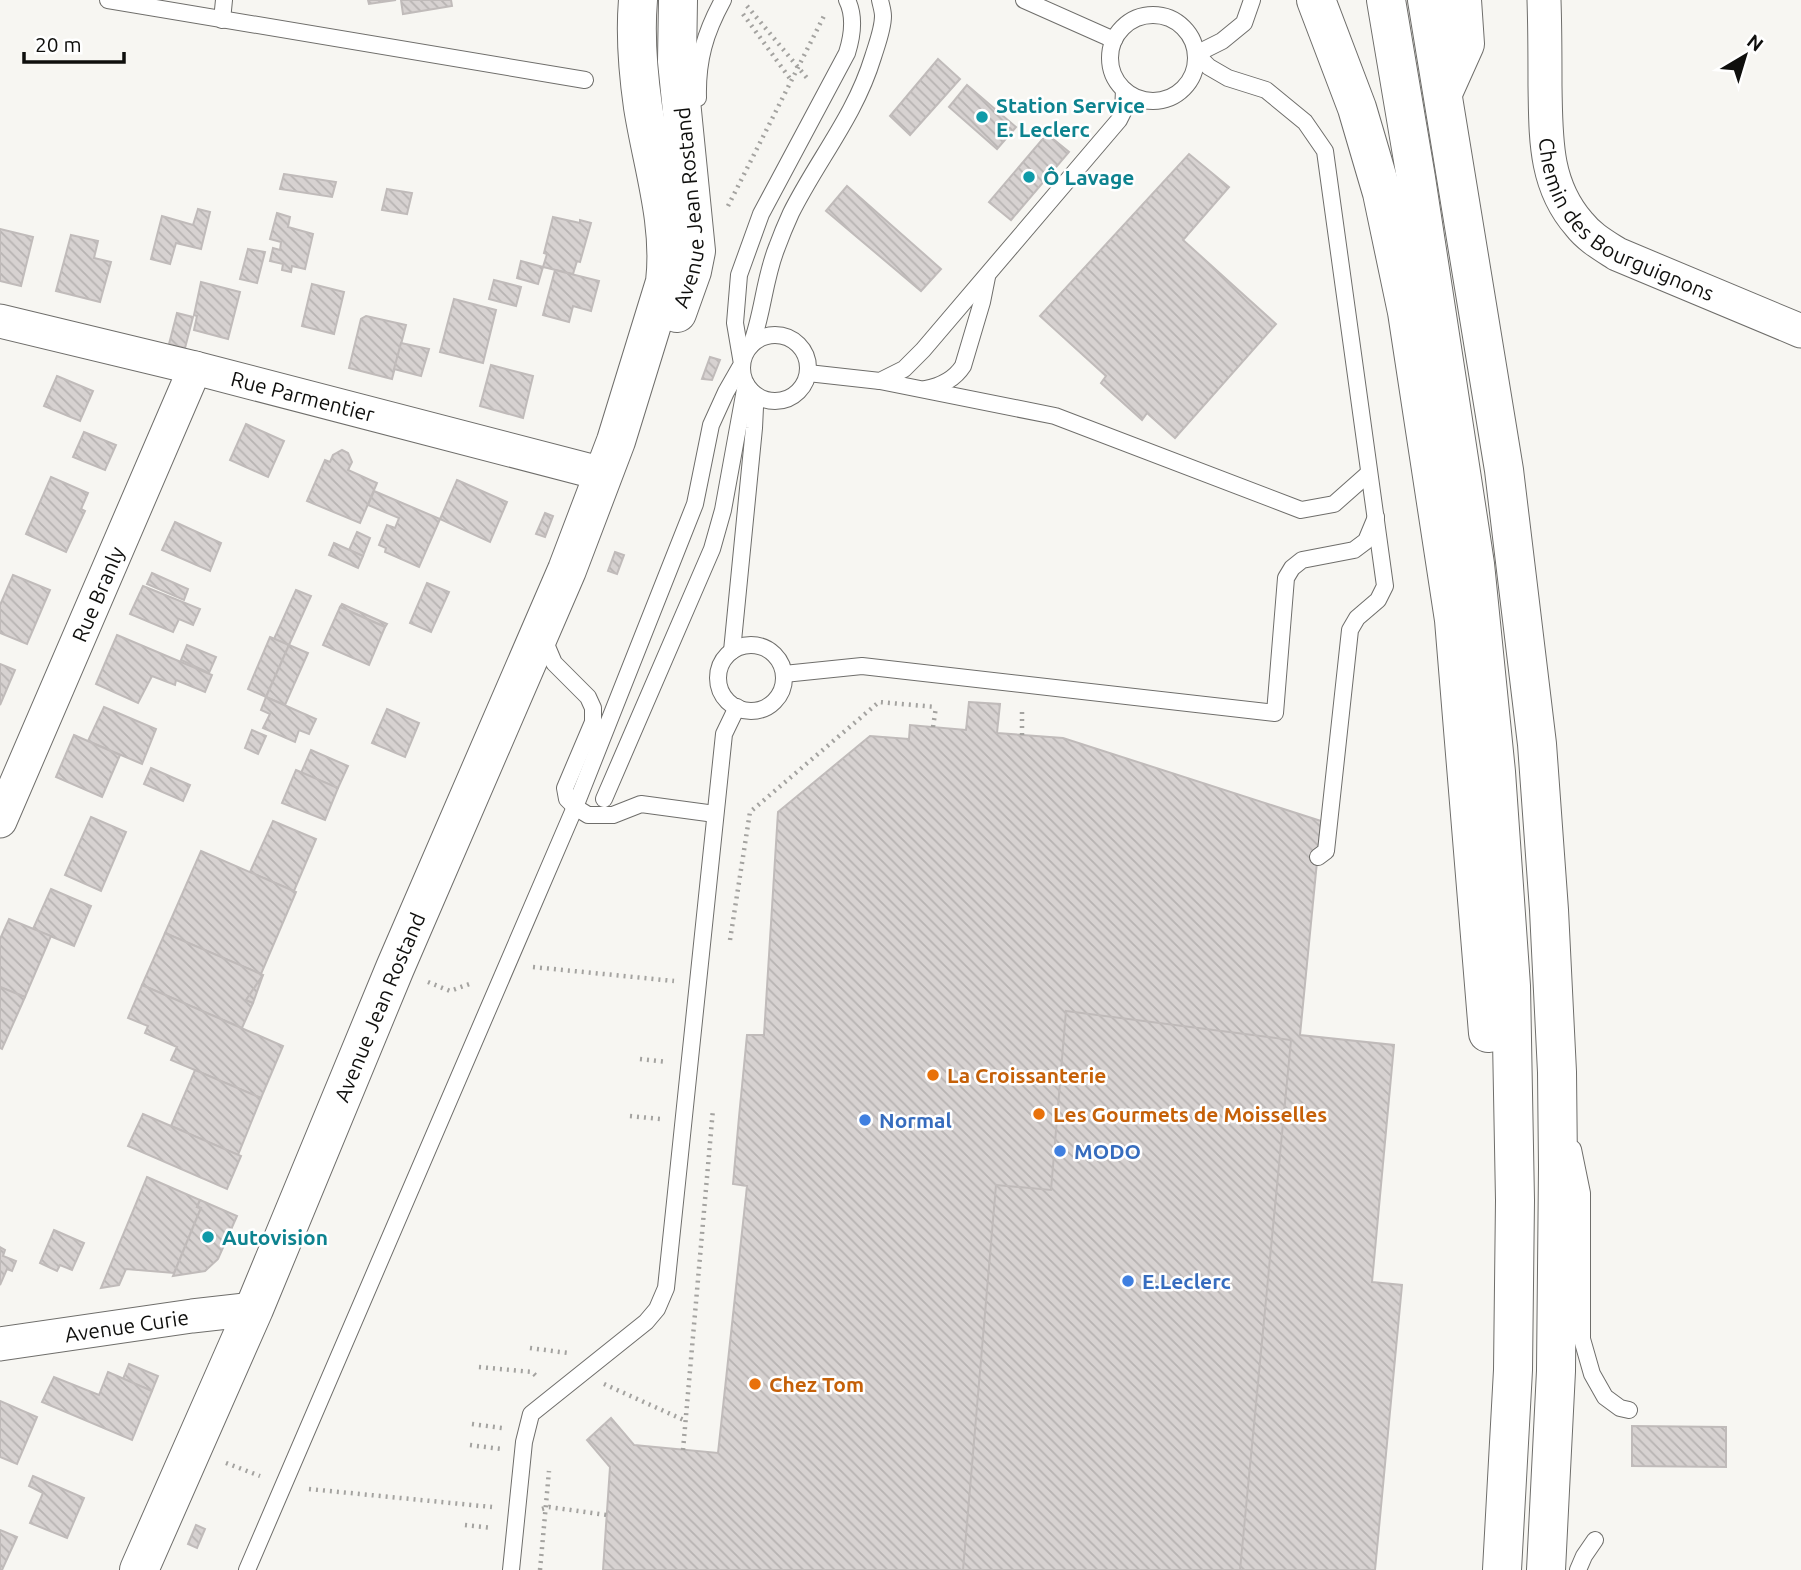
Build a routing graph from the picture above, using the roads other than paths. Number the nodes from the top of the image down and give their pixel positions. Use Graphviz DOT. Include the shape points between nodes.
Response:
graph roads {
  1 [pos="108,0"];
  2 [pos="224,0"];
  3 [pos="638,0"];
  4 [pos="678,0"];
  5 [pos="723,0"];
  6 [pos="847,0"];
  7 [pos="880,0"];
  8 [pos="1024,0"];
  9 [pos="1252,0"];
  10 [pos="1316,0"];
  11 [pos="1386,0"];
  12 [pos="1427,0"];
  13 [pos="1462,0"];
  14 [pos="1544,0"];
  15 [pos="222,20"];
  16 [pos="1114,40"];
  17 [pos="1196,54"];
  18 [pos="585,80"];
  19 [pos="1124,90"];
  20 [pos="1443,93"];
  21 [pos="696,251"];
  22 [pos="987,275"];
  23 [pos="0,321"];
  24 [pos="1801,331"];
  25 [pos="751,345"];
  26 [pos="742,364"];
  27 [pos="195,368"];
  28 [pos="808,373"];
  29 [pos="880,381"];
  30 [pos="749,388"];
  31 [pos="923,389"];
  32 [pos="610,457"];
  33 [pos="1369,473"];
  34 [pos="1377,515"];
  35 [pos="541,632"];
  36 [pos="732,651"];
  37 [pos="784,674"];
  38 [pos="737,707"];
  39 [pos="604,799"];
  40 [pos="575,807"];
  41 [pos="715,814"];
  42 [pos="0,821"];
  43 [pos="1318,857"];
  44 [pos="1557,1072"];
  45 [pos="254,1309"];
  46 [pos="0,1344"];
  47 [pos="1629,1410"];
  48 [pos="1505,1516"];
  49 [pos="1595,1540"];
  50 [pos="139,1570"];
  51 [pos="247,1570"];
  52 [pos="511,1570"];
  53 [pos="1502,1570"];
  54 [pos="1546,1570"];
  55 [pos="1578,1570"];
  1 -- 15 [label="lane"];
  2 -- 15 [label="lane"];
  3 -- 32 [label="main road, Avenue Jean Rostand" via="639,77 667,267"];
  4 -- 21 [label="main road, Avenue Jean Rostand" via="677,61"];
  5 -- 21 [label="lane" via="701,52 698,74"];
  6 -- 26 [label="lane" via="852,38 847,53 761,214 739,275 735,323"];
  7 -- 25 [label="lane" via="883,16 871,65 859,97 791,212 775,250"];
  8 -- 16 [label="lane"];
  9 -- 17 [label="lane" via="1244,23"];
  10 -- 48 [label="main road" via="1357,108 1382,193 1407,312 1454,620 1490,1062"];
  11 -- 48 [label="main road" via="1475,564 1496,772 1511,986 1515,1200"];
  12 -- 20 [label="main road"];
  13 -- 20 [label="main road" via="1465,44"];
  14 -- 24 [label="street, Chemin des Bourguignons" via="1546,140 1553,178 1579,225 1617,254"];
  15 -- 18 [label="lane"];
  16 -- 17 [label="lane" via="1130,22 1157,16 1184,28"];
  16 -- 19 [label="lane" via="1111,69"];
  17 -- 19 [label="lane" via="1190,81 1172,98 1147,101"];
  17 -- 33 [label="lane" via="1228,78 1266,90 1305,122 1325,150"];
  19 -- 22 [label="lane" via="1119,120"];
  20 -- 44 [label="main road" via="1504,470 1530,689"];
  21 -- 32 [label="main road, Avenue Jean Rostand" via="679,310"];
  22 -- 29 [label="lane" via="923,351 904,369"];
  22 -- 31 [label="lane" via="963,366 939,386"];
  23 -- 27 [label="street, Rue Parmentier"];
  25 -- 26 [label="lane"];
  25 -- 28 [label="lane" via="769,336 790,338 804,352"];
  26 -- 30 [label="lane"];
  26 -- 40 [label="lane" via="712,425 695,504"];
  27 -- 32 [label="street, Rue Parmentier"];
  27 -- 42 [label="street, Rue Branly"];
  28 -- 29 [label="lane"];
  28 -- 30 [label="lane" via="799,391 781,401 761,398"];
  29 -- 31 [label="lane"];
  30 -- 36 [label="lane" via="755,407 754,428"];
  30 -- 39 [label="lane" via="712,549"];
  31 -- 33 [label="lane" via="1055,416 1301,510 1334,504"];
  32 -- 35 [label="main road, Avenue Jean Rostand"];
  33 -- 34 [label="lane"];
  34 -- 37 [label="lane" via="1366,541 1354,550 1302,560 1286,578 1275,713 862,666"];
  34 -- 43 [label="lane" via="1385,586 1350,630 1326,851"];
  35 -- 40 [label="lane" via="554,663 593,708 593,722 565,788"];
  35 -- 45 [label="main road, Avenue Jean Rostand"];
  36 -- 37 [label="lane" via="742,646 765,647 778,659"];
  36 -- 38 [label="lane" via="718,676 723,694"];
  37 -- 38 [label="lane" via="783,686 770,705 748,710"];
  38 -- 41 [label="lane" via="724,734"];
  40 -- 41 [label="lane" via="588,815 613,815 641,804"];
  40 -- 51 [label="lane"];
  41 -- 52 [label="lane" via="666,1288 646,1322 531,1413"];
  44 -- 47 [label="lane" via="1582,1194 1582,1339 1592,1374 1605,1397"];
  44 -- 54 [label="main road" via="1556,1371"];
  45 -- 46 [label="street, Avenue Curie"];
  45 -- 50 [label="main road, Avenue Jean Rostand"];
  48 -- 53 [label="main road"];
  49 -- 55 [label="lane"];
}
